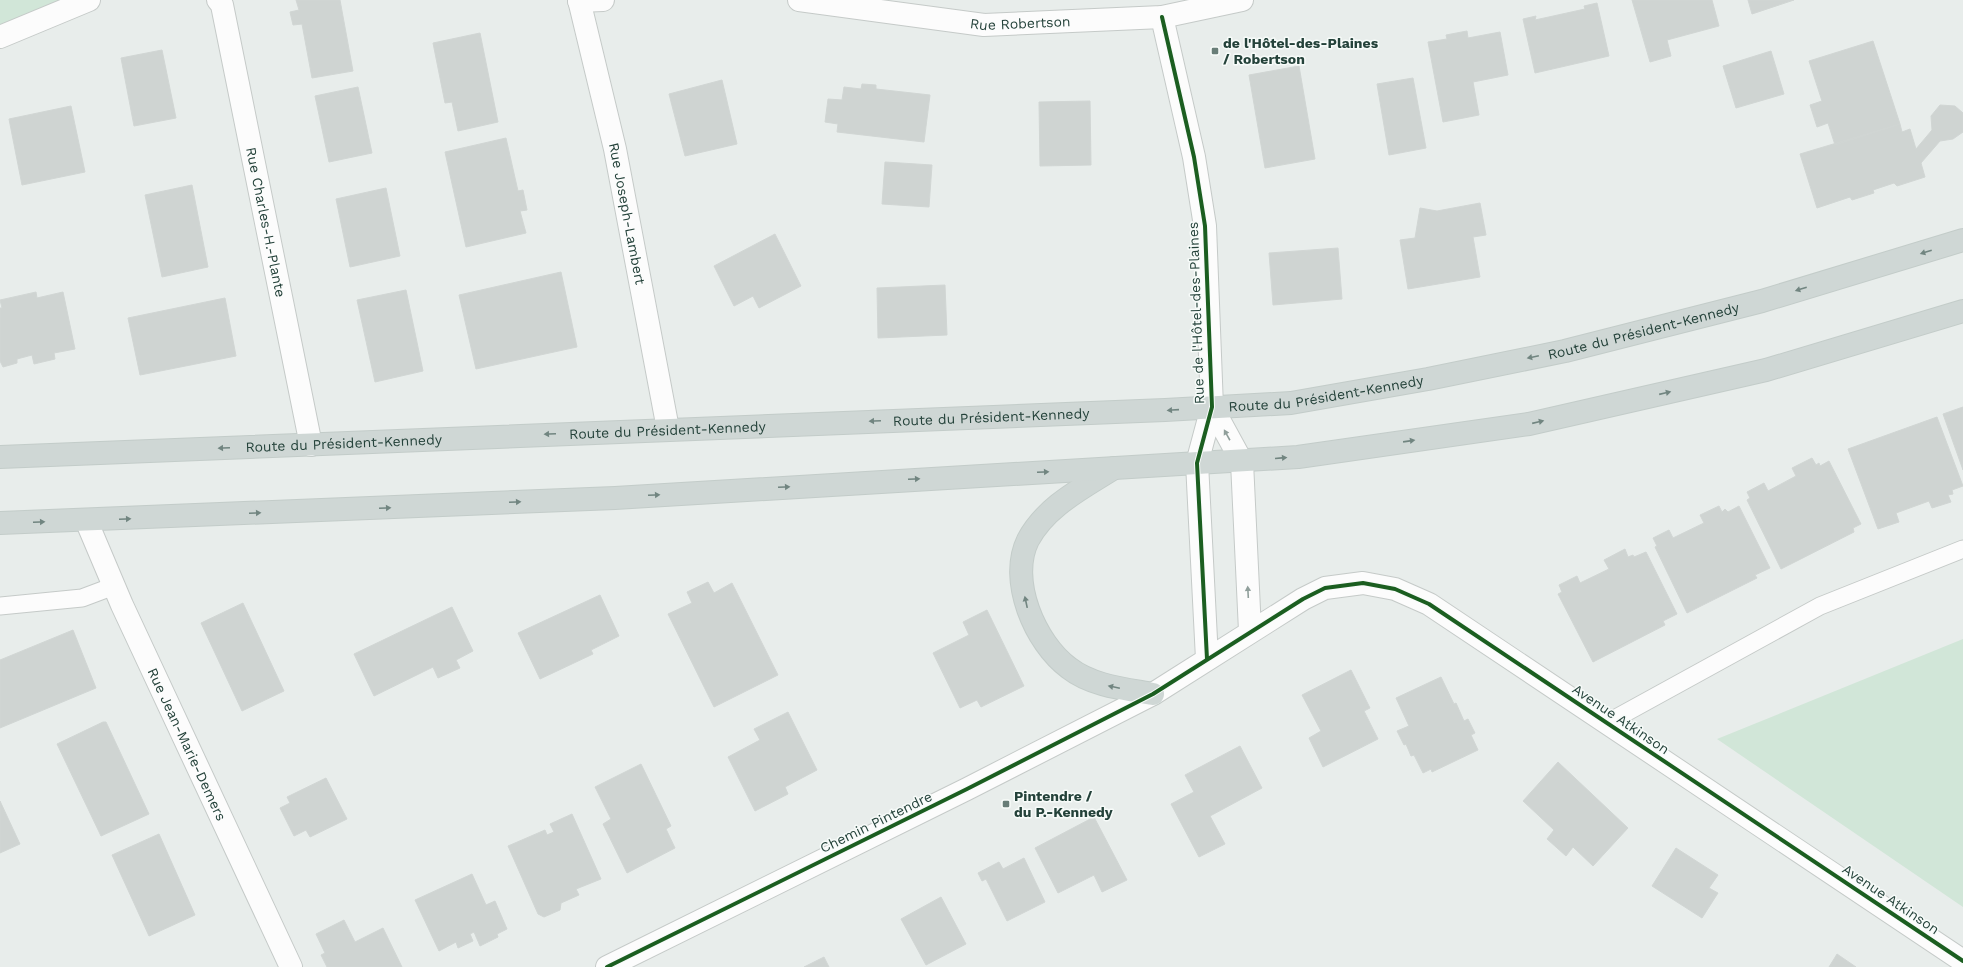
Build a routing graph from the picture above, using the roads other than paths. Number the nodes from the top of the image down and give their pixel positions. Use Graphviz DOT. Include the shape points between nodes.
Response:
graph roads {
  1 [pos="89,0"];
  2 [pos="218,0"];
  3 [pos="579,0"];
  4 [pos="603,0"];
  5 [pos="799,0"];
  6 [pos="1242,0"];
  7 [pos="1162,17"];
  8 [pos="0,37"];
  9 [pos="1963,240"];
  10 [pos="1963,311"];
  11 [pos="1212,407"];
  12 [pos="668,429"];
  13 [pos="311,445"];
  14 [pos="0,457"];
  15 [pos="1242,462"];
  16 [pos="1197,463"];
  17 [pos="1115,467"];
  18 [pos="86,520"];
  19 [pos="0,523"];
  20 [pos="1963,549"];
  21 [pos="114,586"];
  22 [pos="0,606"];
  23 [pos="1250,631"];
  24 [pos="1207,659"];
  25 [pos="1153,694"];
  26 [pos="1608,723"];
  27 [pos="1963,961"];
  28 [pos="291,967"];
  29 [pos="607,967"];
  1 -- 8 [label="street"];
  2 -- 13 [label="street, Rue Charles-H.-Plante" via="222,4"];
  3 -- 4 [label="street"];
  3 -- 12 [label="street, Rue Joseph-Lambert" via="615,149"];
  5 -- 7 [label="street, Rue Robertson" via="984,24"];
  6 -- 7 [label="street, Rue Robertson"];
  7 -- 11 [label="street, Rue de l'Hôtel-des-Plaines" via="1194,157 1205,226"];
  9 -- 11 [label="main road, Route du Président-Kennedy, one-way" via="1762,301 1565,351 1291,403"];
  15 -- 10 [label="main road, one-way" via="1298,457 1529,424 1766,370"];
  11 -- 12 [label="main road, Route du Président-Kennedy, one-way"];
  15 -- 11 [label="street, Rue de l'Hôtel-des-Plaines, one-way"];
  11 -- 16 [label="street, Rue de l'Hôtel-des-Plaines"];
  12 -- 13 [label="main road, Route du Président-Kennedy, one-way"];
  13 -- 14 [label="main road, Route du Président-Kennedy, one-way"];
  15 -- 16 [label="main road"];
  23 -- 15 [label="street, Rue de l'Hôtel-des-Plaines, one-way"];
  16 -- 17 [label="main road"];
  16 -- 24 [label="street, Rue de l'Hôtel-des-Plaines"];
  18 -- 17 [label="main road, one-way" via="615,498"];
  25 -- 17 [label="main road, one-way" via="1111,686 1069,668 1047,646 1028,611 1022,579 1022,557 1028,540 1042,522 1061,502"];
  19 -- 18 [label="main road, one-way"];
  18 -- 21 [label="street, Rue Jean-Marie-Demers"];
  20 -- 26 [label="lane" via="1820,606"];
  21 -- 22 [label="lane" via="82,598"];
  21 -- 28 [label="street, Rue Jean-Marie-Demers"];
  23 -- 24 [label="street, Avenue Atkinson"];
  23 -- 26 [label="street, Avenue Atkinson" via="1303,598 1325,588 1363,583 1395,589 1429,604"];
  24 -- 25 [label="street, Chemin Pintendre"];
  25 -- 29 [label="street, Chemin Pintendre"];
  26 -- 27 [label="street, Avenue Atkinson"];
}
